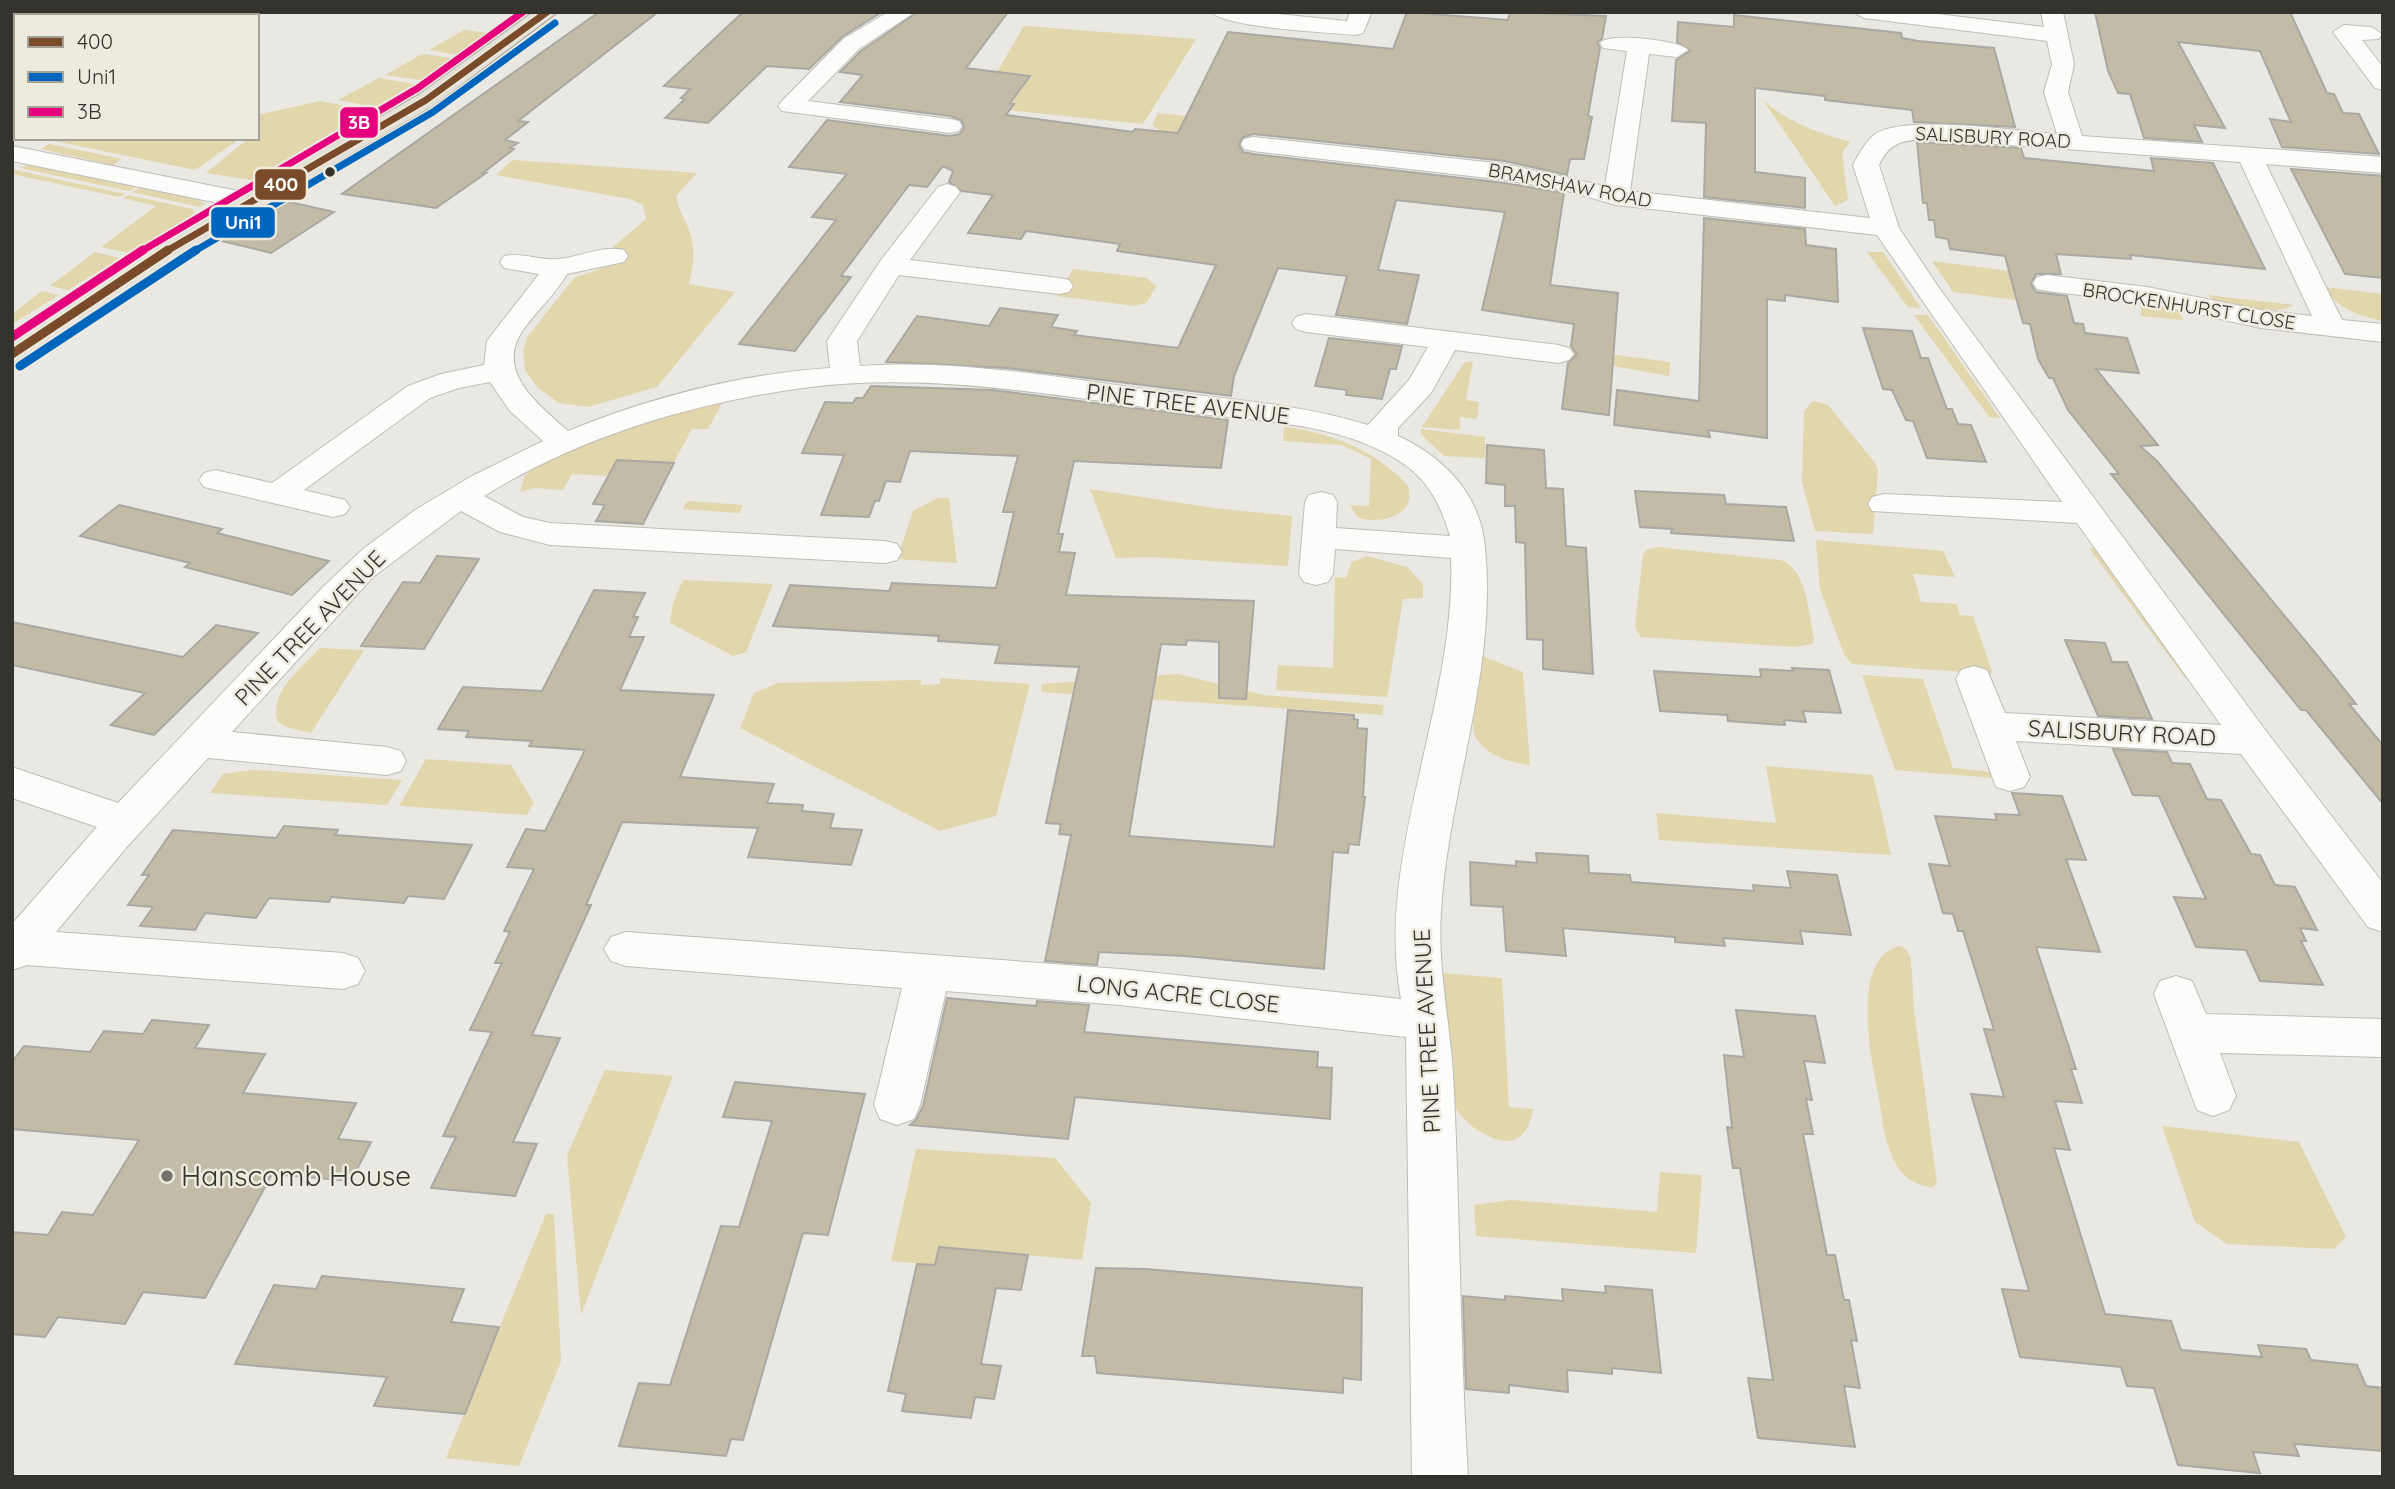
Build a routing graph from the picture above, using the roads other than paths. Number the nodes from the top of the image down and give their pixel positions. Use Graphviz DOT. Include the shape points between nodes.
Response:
graph roads {
  1 [pos="547,12"];
  2 [pos="904,12"];
  3 [pos="1223,12"];
  4 [pos="1864,12"];
  5 [pos="1360,14"];
  6 [pos="2054,23"];
  7 [pos="2371,34"];
  8 [pos="1611,43"];
  9 [pos="1639,46"];
  10 [pos="1677,50"];
  11 [pos="2383,82"];
  12 [pos="950,126"];
  13 [pos="2071,141"];
  14 [pos="1253,144"];
  15 [pos="12,153"];
  16 [pos="2250,157"];
  17 [pos="2383,165"];
  18 [pos="947,192"];
  19 [pos="1616,197"];
  20 [pos="248,201"];
  21 [pos="1886,228"];
  22 [pos="614,256"];
  23 [pos="514,262"];
  24 [pos="891,266"];
  25 [pos="556,268"];
  26 [pos="2046,283"];
  27 [pos="1059,286"];
  28 [pos="1306,323"];
  29 [pos="2332,328"];
  30 [pos="2383,333"];
  31 [pos="1445,340"];
  32 [pos="12,354"];
  33 [pos="1559,354"];
  34 [pos="498,372"];
  35 [pos="846,374"];
  36 [pos="1382,439"];
  37 [pos="564,443"];
  38 [pos="215,480"];
  39 [pos="278,494"];
  40 [pos="460,497"];
  41 [pos="1321,502"];
  42 [pos="1884,504"];
  43 [pos="333,506"];
  44 [pos="2087,513"];
  45 [pos="1318,537"];
  46 [pos="1467,548"];
  47 [pos="885,552"];
  48 [pos="1316,575"];
  49 [pos="1974,678"];
  50 [pos="1991,726"];
  51 [pos="2252,741"];
  52 [pos="200,743"];
  53 [pos="387,761"];
  54 [pos="2010,777"];
  55 [pos="12,781"];
  56 [pos="126,821"];
  57 [pos="2383,915"];
  58 [pos="626,949"];
  59 [pos="15,950"];
  60 [pos="343,971"];
  61 [pos="928,972"];
  62 [pos="1427,1021"];
  63 [pos="2383,1038"];
  64 [pos="2213,1096"];
  65 [pos="897,1105"];
  66 [pos="1440,1477"];
  1 -- 20 [label="main road" via="426,100"];
  2 -- 12 [label="street" via="851,44 790,106"];
  3 -- 5 [label="street" via="1354,28"];
  4 -- 6 [label="street"];
  6 -- 13 [label="street" via="2063,64 2056,92"];
  7 -- 11 [label="street" via="2344,32"];
  8 -- 9 [label="street"];
  9 -- 10 [label="street"];
  9 -- 19 [label="street"];
  13 -- 16 [label="street, SALISBURY ROAD"];
  13 -- 21 [label="street, SALISBURY ROAD" via="1929,132 1885,138 1867,165"];
  14 -- 19 [label="street, BRAMSHAW ROAD" via="1505,172"];
  15 -- 20 [label="street"];
  16 -- 17 [label="street, SALISBURY ROAD"];
  16 -- 29 [label="street, BROCKENHURST CLOSE"];
  18 -- 24 [label="street"];
  19 -- 21 [label="street, BRAMSHAW ROAD"];
  20 -- 32 [label="main road"];
  21 -- 44 [label="street, SALISBURY ROAD"];
  22 -- 25 [label="street"];
  23 -- 25 [label="street"];
  24 -- 27 [label="street"];
  24 -- 35 [label="street" via="842,341"];
  25 -- 34 [label="street" via="498,348"];
  26 -- 29 [label="street, BROCKENHURST CLOSE" via="2147,295 2261,319"];
  28 -- 31 [label="street"];
  29 -- 30 [label="street, BROCKENHURST CLOSE"];
  31 -- 33 [label="street"];
  31 -- 36 [label="street" via="1435,365 1412,397 1383,425"];
  34 -- 37 [label="street" via="517,400"];
  34 -- 39 [label="street" via="452,380 419,393"];
  35 -- 36 [label="street, PINE TREE AVENUE" via="920,374 1037,385 1316,421"];
  35 -- 37 [label="street, PINE TREE AVENUE" via="698,399 621,420"];
  36 -- 46 [label="street, PINE TREE AVENUE" via="1420,462 1446,487 1459,506"];
  37 -- 40 [label="street, PINE TREE AVENUE"];
  38 -- 39 [label="street"];
  39 -- 43 [label="street"];
  40 -- 47 [label="street" via="512,525 550,534"];
  40 -- 52 [label="street, PINE TREE AVENUE" via="371,561"];
  41 -- 45 [label="street"];
  42 -- 44 [label="street"];
  44 -- 51 [label="street, SALISBURY ROAD"];
  45 -- 46 [label="street"];
  45 -- 48 [label="street"];
  46 -- 62 [label="street, PINE TREE AVENUE" via="1468,596 1461,657 1422,876 1419,974"];
  49 -- 50 [label="street, SALISBURY ROAD"];
  50 -- 51 [label="street, SALISBURY ROAD"];
  50 -- 54 [label="street, SALISBURY ROAD"];
  51 -- 57 [label="street, SALISBURY ROAD"];
  52 -- 53 [label="street"];
  52 -- 56 [label="street, PINE TREE AVENUE"];
  55 -- 56 [label="street"];
  56 -- 59 [label="street, PINE TREE AVENUE"];
  58 -- 61 [label="street, LONG ACRE CLOSE"];
  59 -- 60 [label="street, PINE TREE AVENUE"];
  61 -- 62 [label="street, LONG ACRE CLOSE" via="1120,987"];
  61 -- 65 [label="street"];
  62 -- 66 [label="street, PINE TREE AVENUE"];
  63 -- 64 [label="street" via="2183,1014"];
}
